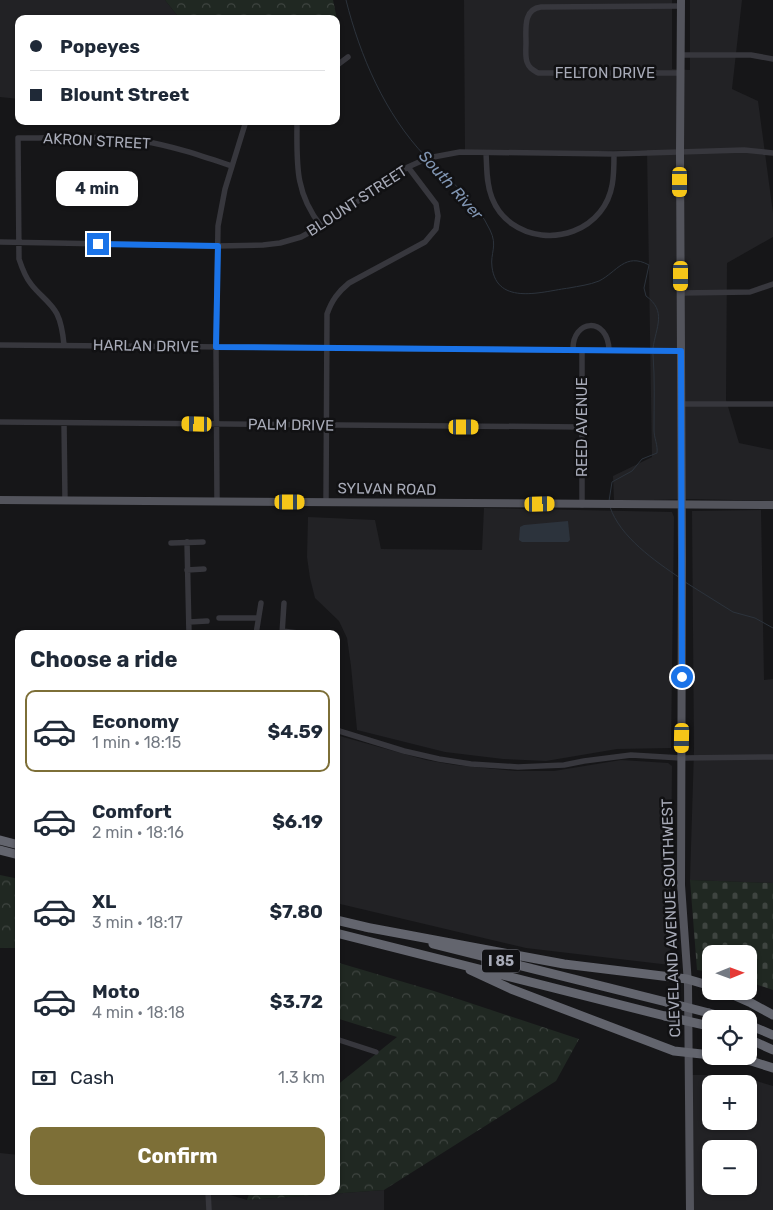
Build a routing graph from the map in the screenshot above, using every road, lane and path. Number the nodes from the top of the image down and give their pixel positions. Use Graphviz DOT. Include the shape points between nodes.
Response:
graph roads {
  1 [pos="536,0"];
  2 [pos="681,3"];
  3 [pos="535,9"];
  4 [pos="681,55"];
  5 [pos="348,57"];
  6 [pos="773,60"];
  7 [pos="340,63"];
  8 [pos="681,73"];
  9 [pos="245,125"];
  10 [pos="297,125"];
  11 [pos="680,152"];
  12 [pos="486,153"];
  13 [pos="773,153"];
  14 [pos="614,154"];
  15 [pos="232,166"];
  16 [pos="408,166"];
  17 [pos="320,226"];
  18 [pos="0,242"];
  19 [pos="18,243"];
  20 [pos="218,246"];
  21 [pos="773,284"];
  22 [pos="681,293"];
  23 [pos="0,345"];
  24 [pos="64,345"];
  25 [pos="216,347"];
  26 [pos="326,348"];
  27 [pos="573,350"];
  28 [pos="582,350"];
  29 [pos="609,350"];
  30 [pos="681,351"];
  31 [pos="682,404"];
  32 [pos="773,404"];
  33 [pos="0,422"];
  34 [pos="64,423"];
  35 [pos="216,424"];
  36 [pos="326,426"];
  37 [pos="581,427"];
  38 [pos="0,500"];
  39 [pos="65,500"];
  40 [pos="217,502"];
  41 [pos="326,502"];
  42 [pos="582,504"];
  43 [pos="682,504"];
  44 [pos="773,506"];
  45 [pos="187,542"];
  46 [pos="203,542"];
  47 [pos="171,543"];
  48 [pos="204,569"];
  49 [pos="187,570"];
  50 [pos="261,603"];
  51 [pos="284,603"];
  52 [pos="219,618"];
  53 [pos="258,618"];
  54 [pos="189,622"];
  55 [pos="207,622"];
  56 [pos="189,630"];
  57 [pos="256,630"];
  58 [pos="282,630"];
  59 [pos="340,731"];
  60 [pos="773,757"];
  61 [pos="681,758"];
  62 [pos="0,840"];
  63 [pos="15,844"];
  64 [pos="0,850"];
  65 [pos="15,854"];
  66 [pos="340,921"];
  67 [pos="365,927"];
  68 [pos="340,934"];
  69 [pos="456,963"];
  70 [pos="688,979"];
  71 [pos="702,983"];
  72 [pos="746,1000"];
  73 [pos="702,1011"];
  74 [pos="773,1015"];
  75 [pos="702,1025"];
  76 [pos="757,1028"];
  77 [pos="773,1035"];
  78 [pos="340,1040"];
  79 [pos="757,1043"];
  80 [pos="773,1050"];
  81 [pos="376,1052"];
  82 [pos="689,1054"];
  83 [pos="702,1055"];
  84 [pos="757,1063"];
  85 [pos="773,1068"];
  86 [pos="208,1195"];
  87 [pos="208,1210"];
  88 [pos="690,1210"];
  1 -- 3 [label="street, FELTON DRIVE"];
  2 -- 3 [label="street"];
  2 -- 4 [label="main road, CLEVELAND AVENUE SOUTHWEST"];
  3 -- 8 [label="street, FELTON DRIVE" via="526,23 527,61 538,73"];
  4 -- 6 [label="street" via="742,55"];
  4 -- 8 [label="main road, CLEVELAND AVENUE SOUTHWEST"];
  5 -- 7 [label="street"];
  8 -- 11 [label="main road, CLEVELAND AVENUE SOUTHWEST"];
  9 -- 15 [label="street"];
  10 -- 17 [label="street" via="299,181 306,205"];
  11 -- 13 [label="street, BLOUNT STREET" via="744,150"];
  11 -- 14 [label="street, BLOUNT STREET"];
  11 -- 22 [label="main road, CLEVELAND AVENUE SOUTHWEST"];
  12 -- 14 [label="street, BLOUNT STREET"];
  12 -- 14 [label="street" via="488,186 498,211 520,229 548,236 577,231 600,213 612,187"];
  12 -- 16 [label="street, BLOUNT STREET" via="444,154"];
  15 -- 19 [label="street, AKRON STREET" via="141,141 18,138"];
  15 -- 20 [label="street" via="221,207"];
  16 -- 17 [label="street, BLOUNT STREET"];
  16 -- 26 [label="street" via="436,204 436,229 425,242 338,291 327,314"];
  17 -- 20 [label="street, BLOUNT STREET" via="301,237 280,243"];
  18 -- 19 [label="street, BLOUNT STREET"];
  19 -- 20 [label="street, BLOUNT STREET"];
  19 -- 24 [label="street" via="23,272 56,313"];
  20 -- 25 [label="street"];
  21 -- 22 [label="street" via="750,292"];
  22 -- 30 [label="main road, CLEVELAND AVENUE SOUTHWEST"];
  23 -- 24 [label="street, HARLAN DRIVE"];
  24 -- 25 [label="street, HARLAN DRIVE"];
  25 -- 26 [label="street, HARLAN DRIVE"];
  25 -- 35 [label="street"];
  26 -- 27 [label="street, HARLAN DRIVE"];
  26 -- 36 [label="street"];
  27 -- 28 [label="street, HARLAN DRIVE"];
  27 -- 29 [label="street" via="577,333 593,326 606,334"];
  28 -- 29 [label="street, HARLAN DRIVE"];
  28 -- 37 [label="street, REED AVENUE"];
  29 -- 30 [label="street, HARLAN DRIVE"];
  30 -- 31 [label="main road, CLEVELAND AVENUE SOUTHWEST"];
  31 -- 32 [label="street"];
  31 -- 43 [label="main road, CLEVELAND AVENUE SOUTHWEST"];
  33 -- 34 [label="street, PALM DRIVE"];
  34 -- 35 [label="street, PALM DRIVE"];
  34 -- 39 [label="street"];
  35 -- 36 [label="street, PALM DRIVE"];
  35 -- 40 [label="street"];
  36 -- 37 [label="street, PALM DRIVE"];
  36 -- 41 [label="street"];
  37 -- 42 [label="street, REED AVENUE"];
  38 -- 39 [label="main road, SYLVAN ROAD"];
  39 -- 40 [label="main road, SYLVAN ROAD"];
  40 -- 41 [label="main road, SYLVAN ROAD"];
  41 -- 42 [label="main road, SYLVAN ROAD"];
  42 -- 43 [label="main road, SYLVAN ROAD"];
  43 -- 44 [label="main road, SYLVAN ROAD"];
  43 -- 61 [label="main road, CLEVELAND AVENUE SOUTHWEST"];
  45 -- 46 [label="street"];
  45 -- 47 [label="street"];
  45 -- 49 [label="street"];
  48 -- 49 [label="street"];
  49 -- 54 [label="street"];
  50 -- 53 [label="street"];
  51 -- 58 [label="street"];
  52 -- 53 [label="street"];
  53 -- 57 [label="street"];
  54 -- 55 [label="street"];
  54 -- 56 [label="street"];
  59 -- 61 [label="street" via="404,751 471,764 564,765 631,755"];
  60 -- 61 [label="street"];
  61 -- 70 [label="main road, CLEVELAND AVENUE SOUTHWEST" via="681,885"];
  62 -- 63 [label="highway"];
  64 -- 65 [label="highway"];
  66 -- 67 [label="highway, I 85"];
  67 -- 70 [label="highway" via="564,964"];
  67 -- 73 [label="highway, I 85, bridge"];
  68 -- 69 [label="highway, I 85"];
  69 -- 75 [label="highway, I 85, bridge"];
  69 -- 82 [label="highway" via="511,989"];
  70 -- 71 [label="highway"];
  70 -- 82 [label="main road, CLEVELAND AVENUE SOUTHWEST"];
  72 -- 74 [label="highway"];
  76 -- 77 [label="highway"];
  78 -- 81 [label="street"];
  79 -- 80 [label="highway"];
  82 -- 83 [label="highway"];
  82 -- 88 [label="main road, CLEVELAND AVENUE SOUTHWEST"];
  84 -- 85 [label="highway"];
  86 -- 87 [label="street"];
}
